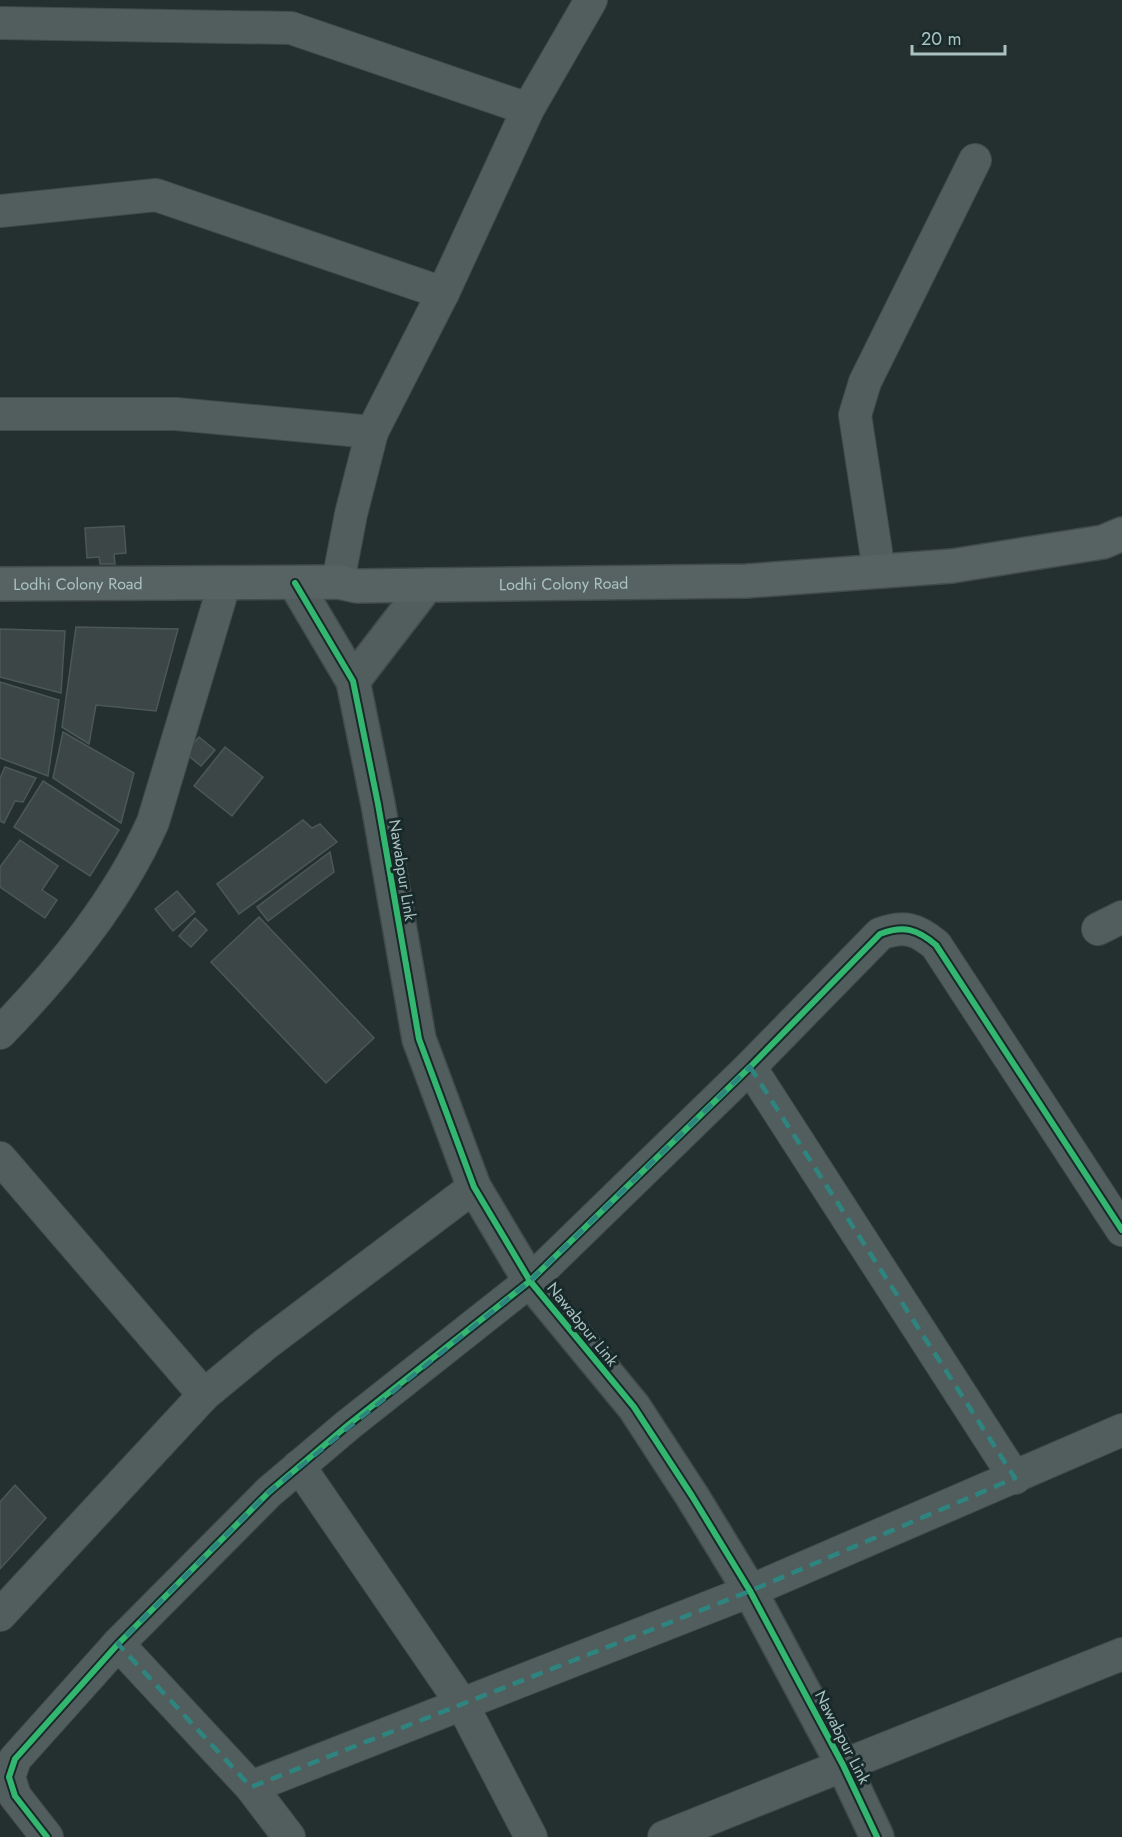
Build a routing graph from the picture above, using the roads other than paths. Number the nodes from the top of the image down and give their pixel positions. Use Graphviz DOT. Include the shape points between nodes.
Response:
graph roads {
  1 [pos="591,0"];
  2 [pos="0,23"];
  3 [pos="528,109"];
  4 [pos="975,160"];
  5 [pos="0,211"];
  6 [pos="443,292"];
  7 [pos="0,414"];
  8 [pos="372,432"];
  9 [pos="1122,534"];
  10 [pos="879,571"];
  11 [pos="225,582"];
  12 [pos="296,582"];
  13 [pos="338,582"];
  14 [pos="0,584"];
  15 [pos="427,585"];
  16 [pos="353,681"];
  17 [pos="0,1033"];
  18 [pos="750,1067"];
  19 [pos="0,1158"];
  20 [pos="474,1187"];
  21 [pos="1122,1230"];
  22 [pos="530,1281"];
  23 [pos="204,1395"];
  24 [pos="1122,1430"];
  25 [pos="299,1466"];
  26 [pos="1015,1478"];
  27 [pos="750,1591"];
  28 [pos="0,1615"];
  29 [pos="118,1644"];
  30 [pos="1122,1654"];
  31 [pos="462,1704"];
  32 [pos="843,1765"];
  33 [pos="251,1787"];
  34 [pos="46,1837"];
  35 [pos="289,1837"];
  36 [pos="531,1837"];
  37 [pos="664,1837"];
  38 [pos="877,1837"];
  1 -- 3 [label="street"];
  2 -- 3 [label="street" via="291,28"];
  3 -- 6 [label="street"];
  4 -- 10 [label="street" via="866,382 855,415"];
  5 -- 6 [label="street" via="156,195"];
  6 -- 8 [label="street"];
  7 -- 8 [label="street" via="176,414"];
  8 -- 13 [label="street"];
  9 -- 10 [label="main road, Lodhi Colony Road" via="1103,542 987,560"];
  10 -- 15 [label="main road, Lodhi Colony Road" via="747,581"];
  11 -- 12 [label="main road, Lodhi Colony Road"];
  11 -- 14 [label="main road, Lodhi Colony Road"];
  11 -- 17 [label="street" via="153,822 137,858 111,900"];
  12 -- 13 [label="main road, Lodhi Colony Road"];
  12 -- 16 [label="street, Nawabpur Link"];
  13 -- 15 [label="main road, Lodhi Colony Road" via="357,586"];
  15 -- 16 [label="street"];
  16 -- 20 [label="street, Nawabpur Link" via="419,1040"];
  18 -- 21 [label="street" via="880,934 908,927 936,945"];
  18 -- 22 [label="street"];
  18 -- 26 [label="street"];
  19 -- 23 [label="street"];
  20 -- 22 [label="street, Nawabpur Link"];
  20 -- 23 [label="street" via="267,1342"];
  22 -- 25 [label="street"];
  22 -- 27 [label="street, Nawabpur Link" via="634,1407"];
  23 -- 28 [label="street"];
  24 -- 26 [label="street"];
  25 -- 29 [label="street"];
  25 -- 31 [label="street"];
  26 -- 27 [label="street"];
  27 -- 31 [label="street"];
  27 -- 32 [label="street, Nawabpur Link"];
  29 -- 33 [label="street"];
  29 -- 34 [label="street" via="15,1759 9,1777 15,1796"];
  30 -- 32 [label="street"];
  31 -- 33 [label="street"];
  31 -- 36 [label="street"];
  32 -- 37 [label="street"];
  32 -- 38 [label="street, Nawabpur Link"];
  33 -- 35 [label="street"];
}
